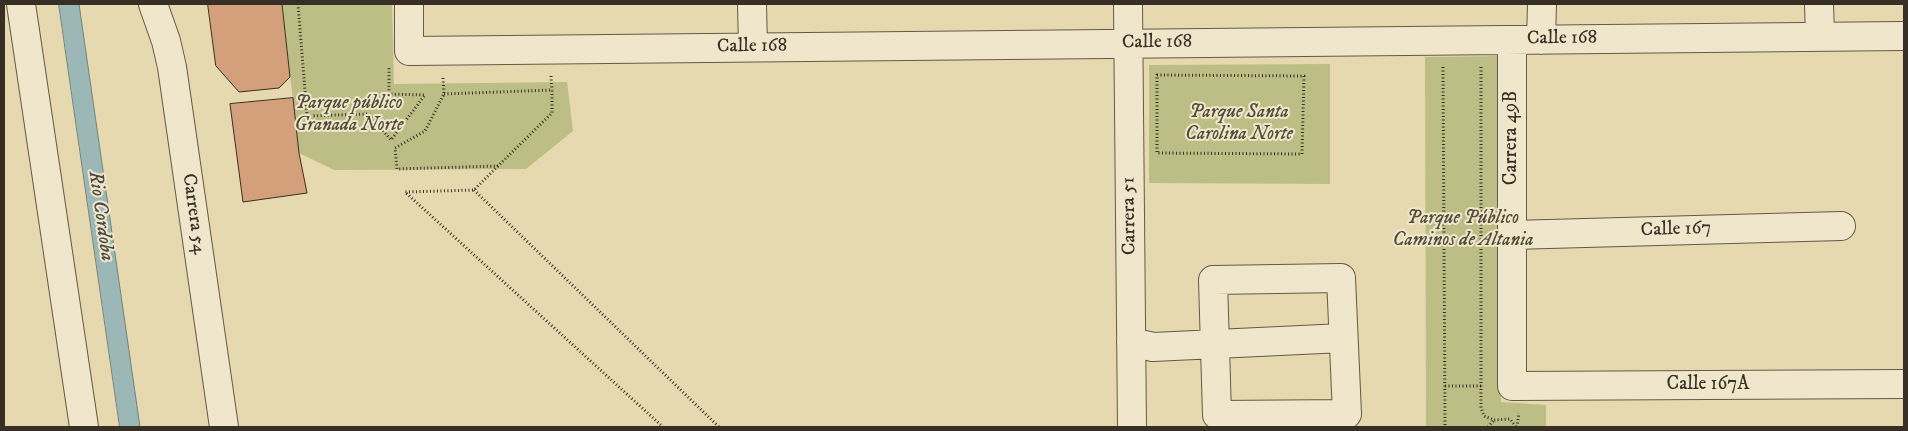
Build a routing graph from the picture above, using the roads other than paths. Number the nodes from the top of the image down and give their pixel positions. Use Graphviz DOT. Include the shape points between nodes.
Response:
graph roads {
  1 [pos="20,4"];
  2 [pos="153,4"];
  3 [pos="409,4"];
  4 [pos="752,4"];
  5 [pos="1128,4"];
  6 [pos="1542,4"];
  7 [pos="1819,4"];
  8 [pos="1820,36"];
  9 [pos="1904,36"];
  10 [pos="1512,40"];
  11 [pos="1541,40"];
  12 [pos="1128,43"];
  13 [pos="753,47"];
  14 [pos="1841,226"];
  15 [pos="1512,235"];
  16 [pos="1343,338"];
  17 [pos="1131,342"];
  18 [pos="1215,344"];
  19 [pos="1904,384"];
  20 [pos="1512,386"];
  21 [pos="84,427"];
  22 [pos="224,427"];
  23 [pos="1132,427"];
  1 -- 21 [label="street"];
  2 -- 22 [label="street, Carrera 54" via="172,67"];
  3 -- 13 [label="street, Calle 168" via="399,59"];
  4 -- 13 [label="street"];
  5 -- 12 [label="street, Carrera 51"];
  6 -- 11 [label="street"];
  7 -- 8 [label="street"];
  8 -- 9 [label="street, Calle 168"];
  8 -- 11 [label="street, Calle 168"];
  10 -- 11 [label="street, Calle 168"];
  10 -- 12 [label="street, Calle 168"];
  10 -- 15 [label="street, Carrera 49B"];
  12 -- 13 [label="street, Calle 168"];
  12 -- 17 [label="street, Carrera 51"];
  14 -- 15 [label="street, Calle 167"];
  15 -- 20 [label="street, Carrera 49B"];
  16 -- 18 [label="street"];
  16 -- 18 [label="street" via="1341,278 1213,280"];
  16 -- 18 [label="street" via="1347,414 1217,415"];
  17 -- 18 [label="street" via="1153,347"];
  17 -- 23 [label="street, Carrera 51"];
  19 -- 20 [label="street, Calle 167A"];
}
